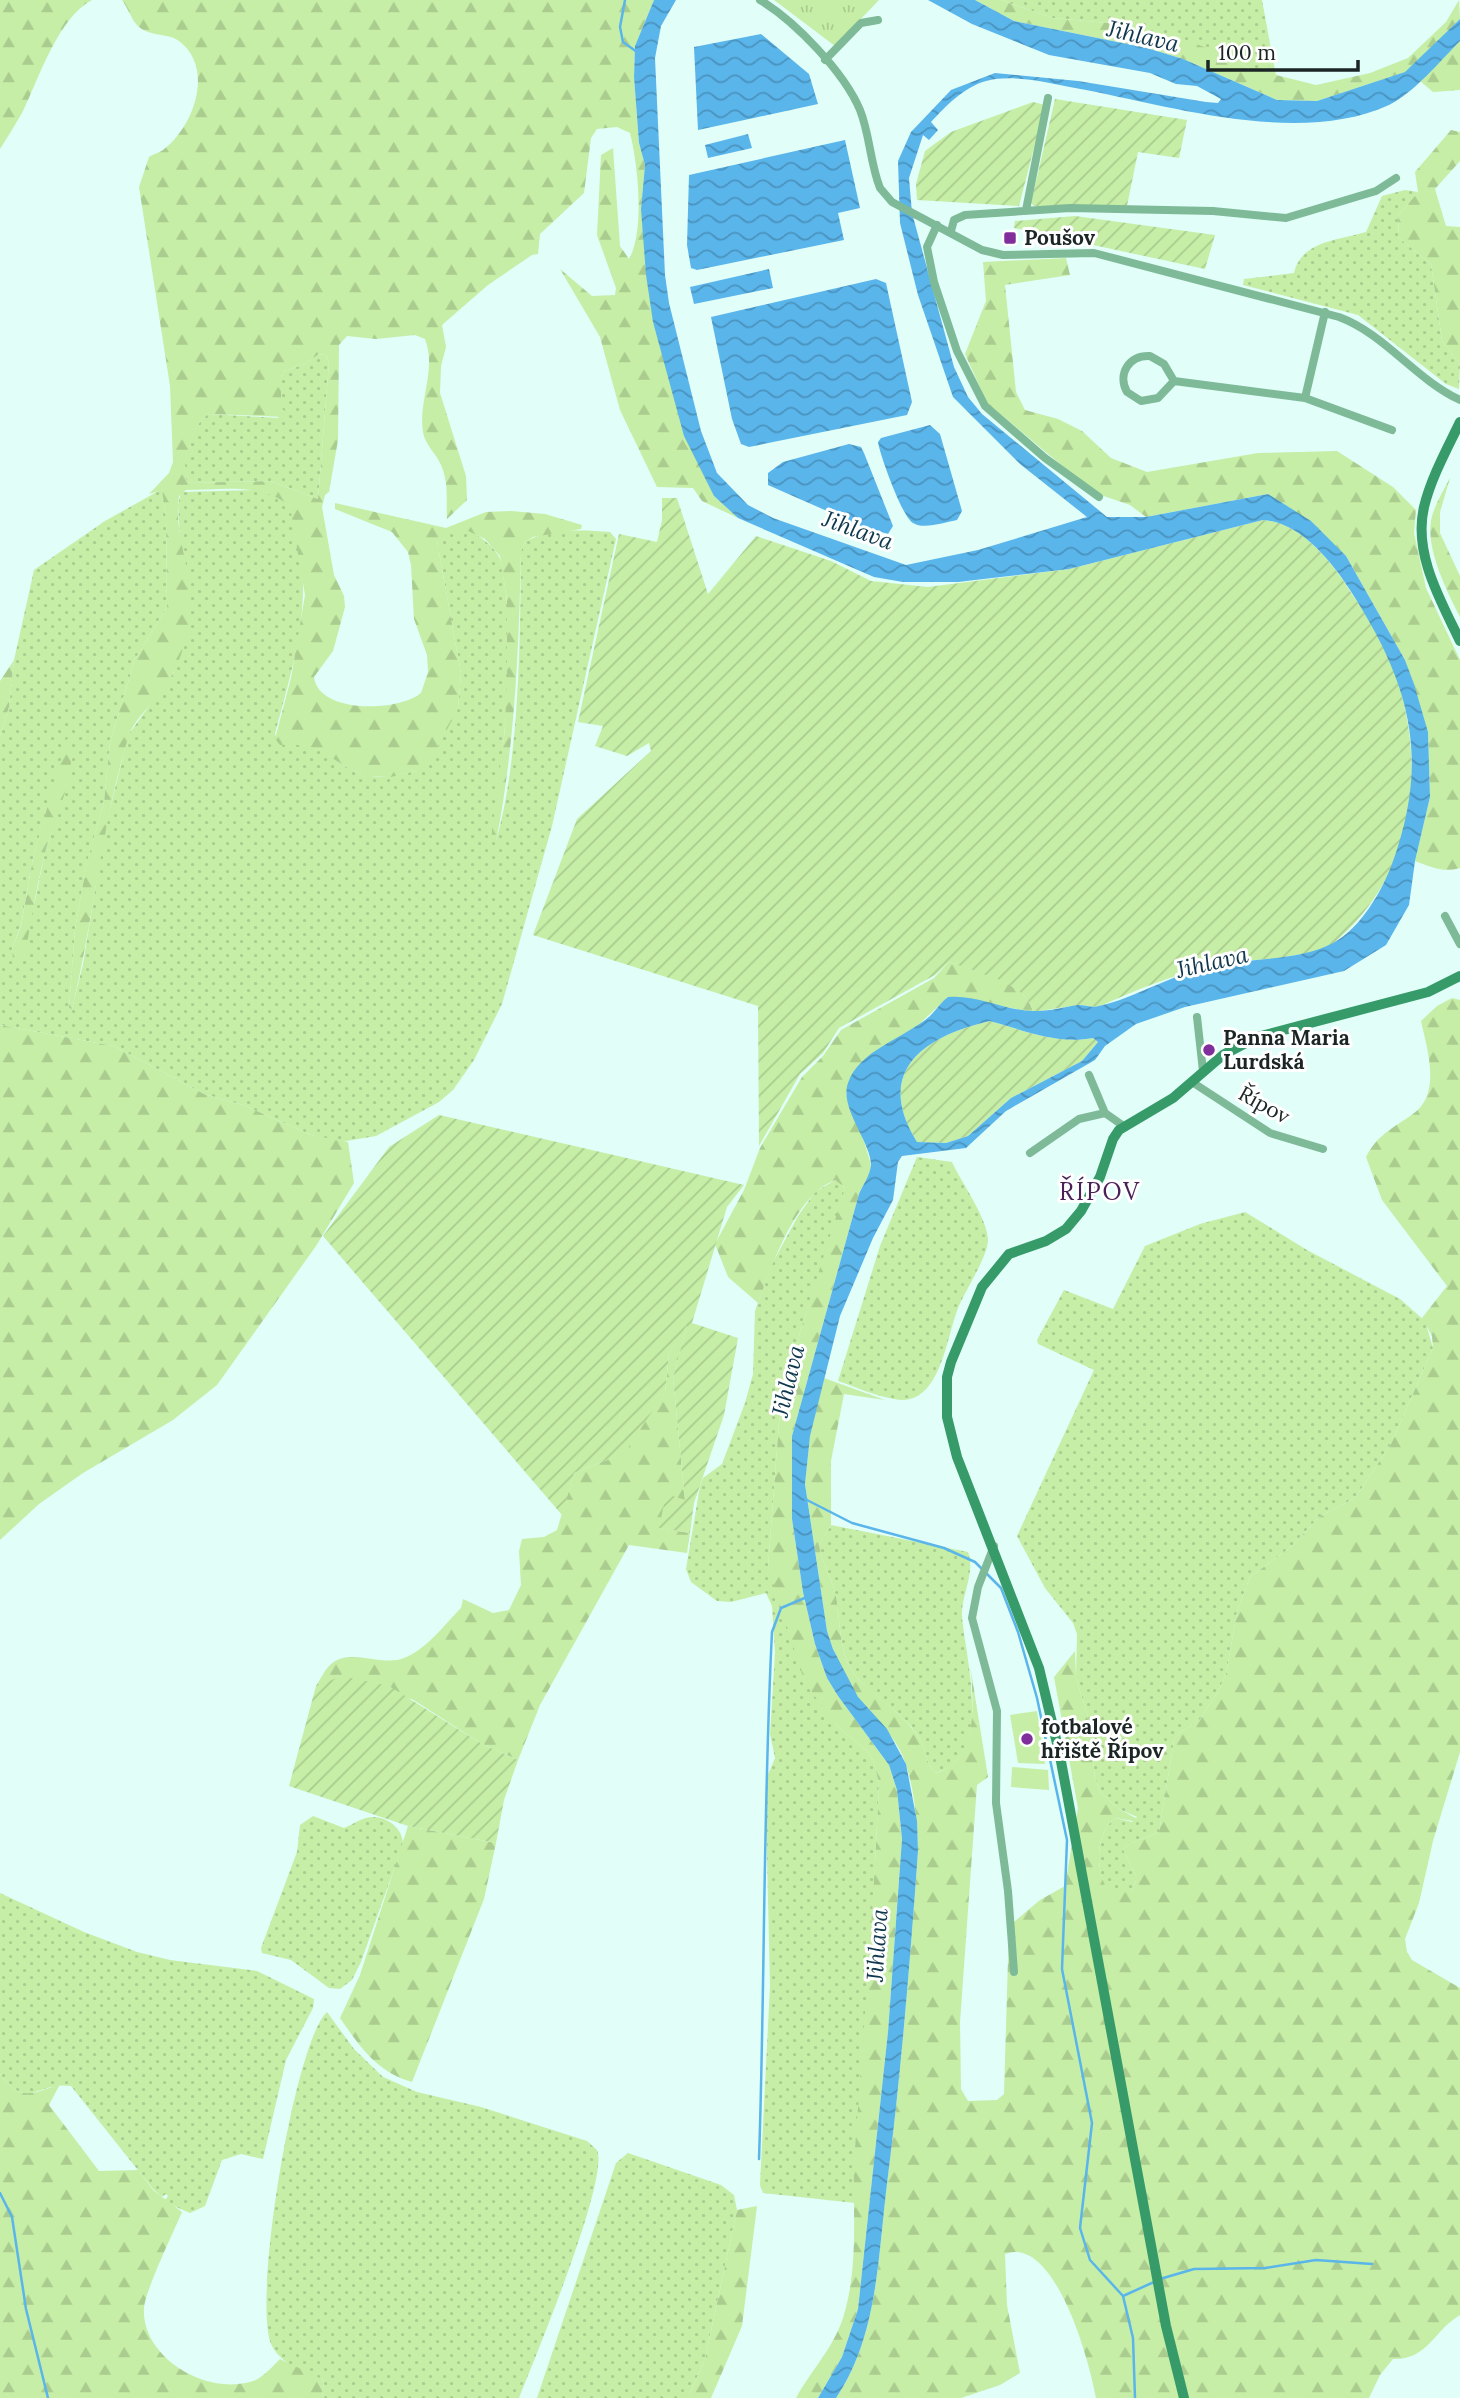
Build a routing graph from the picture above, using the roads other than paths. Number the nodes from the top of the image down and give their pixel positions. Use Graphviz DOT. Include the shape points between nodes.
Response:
graph roads {
  1 [pos="760,0"];
  2 [pos="878,20"];
  3 [pos="825,60"];
  4 [pos="1048,98"];
  5 [pos="1396,178"];
  6 [pos="1026,210"];
  7 [pos="937,225"];
  8 [pos="951,231"];
  9 [pos="1325,313"];
  10 [pos="1174,381"];
  11 [pos="1305,398"];
  12 [pos="1460,400"];
  13 [pos="1460,422"];
  14 [pos="1392,430"];
  15 [pos="1099,497"];
  16 [pos="1460,642"];
  17 [pos="1445,916"];
  18 [pos="1460,944"];
  19 [pos="1460,976"];
  20 [pos="1197,1017"];
  21 [pos="1203,1071"];
  22 [pos="1089,1075"];
  23 [pos="1192,1082"];
  24 [pos="1105,1113"];
  25 [pos="1125,1127"];
  26 [pos="1323,1149"];
  27 [pos="1030,1153"];
  28 [pos="994,1546"];
  29 [pos="1014,1972"];
  30 [pos="1184,2398"];
  1 -- 3 [label="street" via="775,9"];
  2 -- 3 [label="street" via="861,23"];
  3 -- 7 [label="street" via="842,78 860,110 878,183 892,202"];
  4 -- 6 [label="street"];
  5 -- 6 [label="street" via="1376,191 1286,218 1213,212"];
  6 -- 8 [label="street" via="965,215 954,220"];
  7 -- 8 [label="street"];
  7 -- 15 [label="street" via="927,247 934,282 957,351 985,406"];
  8 -- 9 [label="street" via="982,250 1003,255 1094,253"];
  9 -- 11 [label="street"];
  9 -- 12 [label="street" via="1365,330 1439,390"];
  10 -- 10 [label="street" via="1164,364 1150,356 1130,362 1123,376 1127,392 1141,401 1158,398"];
  10 -- 11 [label="street"];
  11 -- 14 [label="street"];
  13 -- 16 [label="street" via="1423,510 1433,584"];
  17 -- 18 [label="street"];
  19 -- 21 [label="street" via="1428,992 1257,1037"];
  20 -- 21 [label="street"];
  21 -- 23 [label="street"];
  22 -- 24 [label="street"];
  23 -- 25 [label="street"];
  23 -- 26 [label="street, Řípov" via="1270,1133"];
  24 -- 25 [label="street"];
  24 -- 27 [label="street" via="1079,1119"];
  25 -- 28 [label="street" via="1114,1137 1100,1177 1066,1229 1001,1260 982,1287 951,1362 946,1402 951,1438"];
  28 -- 29 [label="street" via="972,1618 997,1711 996,1803"];
  28 -- 30 [label="street" via="1039,1668 1060,1756 1164,2313"];
}
